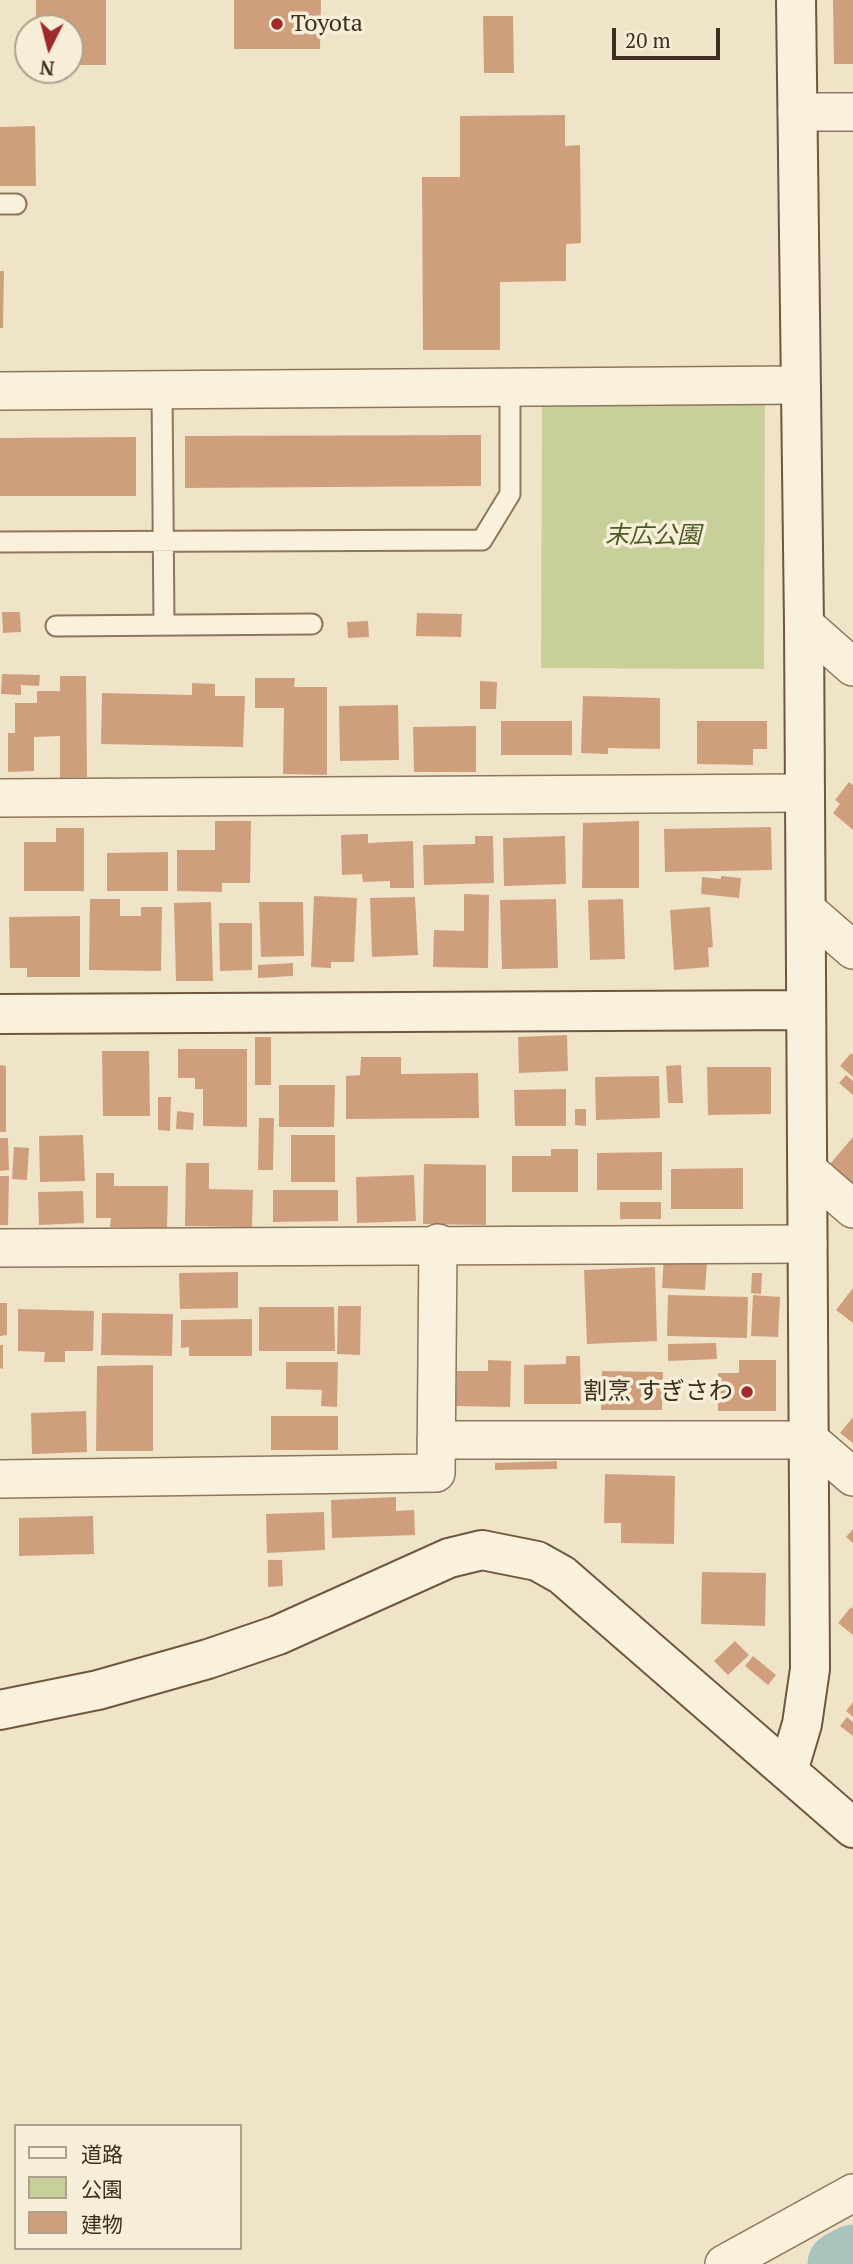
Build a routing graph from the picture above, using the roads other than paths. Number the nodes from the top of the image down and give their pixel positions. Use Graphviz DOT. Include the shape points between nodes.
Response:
graph roads {
  1 [pos="796,0"];
  2 [pos="797,112"];
  3 [pos="853,112"];
  4 [pos="800,386"];
  5 [pos="510,387"];
  6 [pos="162,390"];
  7 [pos="0,391"];
  8 [pos="0,542"];
  9 [pos="163,542"];
  10 [pos="312,624"];
  11 [pos="804,624"];
  12 [pos="164,625"];
  13 [pos="56,626"];
  14 [pos="853,667"];
  15 [pos="805,793"];
  16 [pos="0,798"];
  17 [pos="807,910"];
  18 [pos="853,950"];
  19 [pos="806,1010"];
  20 [pos="0,1014"];
  21 [pos="807,1169"];
  22 [pos="853,1209"];
  23 [pos="438,1243"];
  24 [pos="808,1244"];
  25 [pos="0,1248"];
  26 [pos="436,1440"];
  27 [pos="810,1440"];
  28 [pos="853,1478"];
  29 [pos="0,1479"];
  30 [pos="0,1710"];
  31 [pos="788,1772"];
  32 [pos="853,1828"];
  33 [pos="853,2193"];
  34 [pos="724,2264"];
  1 -- 2 [label="street"];
  2 -- 3 [label="street"];
  2 -- 4 [label="street"];
  4 -- 5 [label="street"];
  4 -- 11 [label="street"];
  5 -- 6 [label="street"];
  5 -- 9 [label="lane" via="510,494 482,540"];
  6 -- 7 [label="street"];
  6 -- 9 [label="lane"];
  8 -- 9 [label="lane"];
  9 -- 12 [label="lane"];
  10 -- 12 [label="lane"];
  11 -- 14 [label="street"];
  11 -- 15 [label="street"];
  12 -- 13 [label="lane"];
  15 -- 16 [label="street"];
  15 -- 17 [label="street"];
  17 -- 18 [label="street"];
  17 -- 19 [label="street"];
  19 -- 20 [label="street"];
  19 -- 21 [label="street"];
  21 -- 22 [label="street"];
  21 -- 24 [label="street"];
  23 -- 24 [label="street"];
  23 -- 25 [label="street"];
  23 -- 26 [label="street"];
  24 -- 27 [label="street"];
  26 -- 27 [label="street"];
  26 -- 29 [label="street" via="436,1473"];
  27 -- 28 [label="street"];
  27 -- 31 [label="street" via="810,1669 802,1724"];
  30 -- 31 [label="street" via="97,1690 208,1659 278,1634 449,1558 482,1550 537,1561 562,1575"];
  31 -- 32 [label="street"];
  33 -- 34 [label="street"];
}
